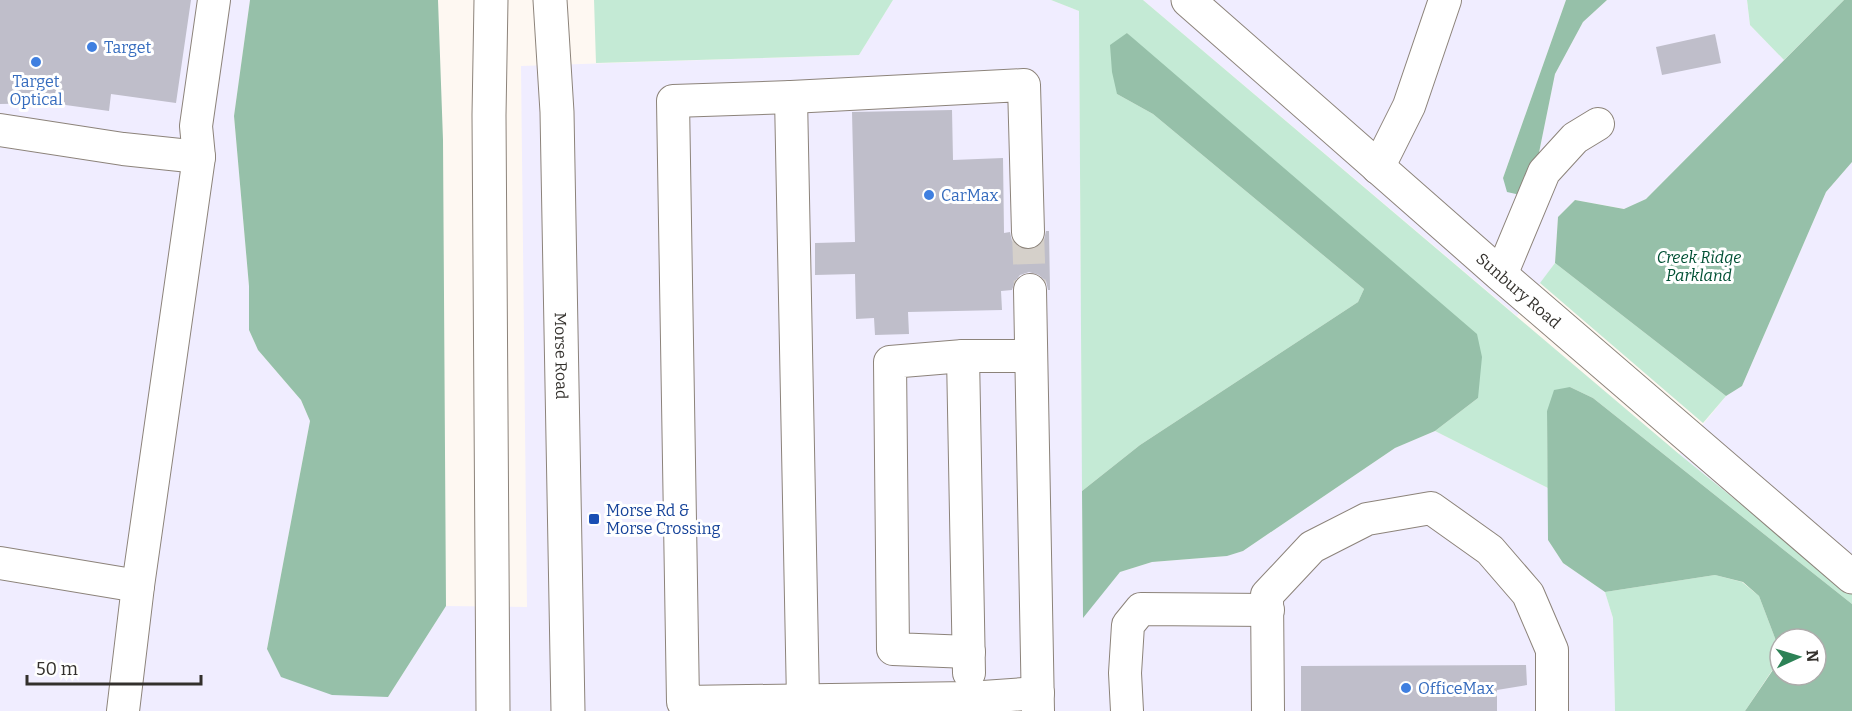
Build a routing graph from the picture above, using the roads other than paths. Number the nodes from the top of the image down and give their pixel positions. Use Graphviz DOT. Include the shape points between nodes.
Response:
graph roads {
  1 [pos="214,0"];
  2 [pos="491,0"];
  3 [pos="550,0"];
  4 [pos="1188,0"];
  5 [pos="1439,2"];
  6 [pos="791,97"];
  7 [pos="1598,124"];
  8 [pos="0,130"];
  9 [pos="199,157"];
  10 [pos="1378,168"];
  11 [pos="1028,232"];
  12 [pos="1501,275"];
  13 [pos="1030,290"];
  14 [pos="963,356"];
  15 [pos="1031,356"];
  16 [pos="0,563"];
  17 [pos="1852,577"];
  18 [pos="138,586"];
  19 [pos="1268,610"];
  20 [pos="969,652"];
  21 [pos="969,698"];
  22 [pos="804,700"];
  23 [pos="1038,702"];
  24 [pos="123,711"];
  25 [pos="493,711"];
  26 [pos="568,711"];
  27 [pos="1127,711"];
  28 [pos="1268,711"];
  29 [pos="1552,711"];
  1 -- 9 [label="lane" via="196,126"];
  2 -- 25 [label="main road"];
  3 -- 26 [label="main road, Morse Road" via="557,112"];
  4 -- 10 [label="main road, Sunbury Road"];
  5 -- 10 [label="lane" via="1409,106"];
  6 -- 11 [label="lane" via="1024,85"];
  6 -- 22 [label="lane"];
  6 -- 22 [label="lane" via="673,101 683,702"];
  7 -- 12 [label="lane" via="1575,138 1544,172"];
  8 -- 9 [label="lane"];
  9 -- 18 [label="lane"];
  10 -- 12 [label="main road, Sunbury Road"];
  12 -- 17 [label="main road, Sunbury Road"];
  13 -- 15 [label="lane"];
  14 -- 15 [label="lane"];
  14 -- 20 [label="lane"];
  14 -- 20 [label="lane" via="890,362 893,649"];
  15 -- 23 [label="lane"];
  16 -- 18 [label="lane"];
  18 -- 24 [label="lane"];
  19 -- 27 [label="lane" via="1142,609 1128,625"];
  19 -- 28 [label="lane"];
  19 -- 29 [label="lane" via="1268,595 1312,547 1367,519 1431,508 1490,550 1528,594 1552,650"];
  20 -- 21 [label="lane"];
  21 -- 22 [label="lane"];
  21 -- 23 [label="lane"];
}
